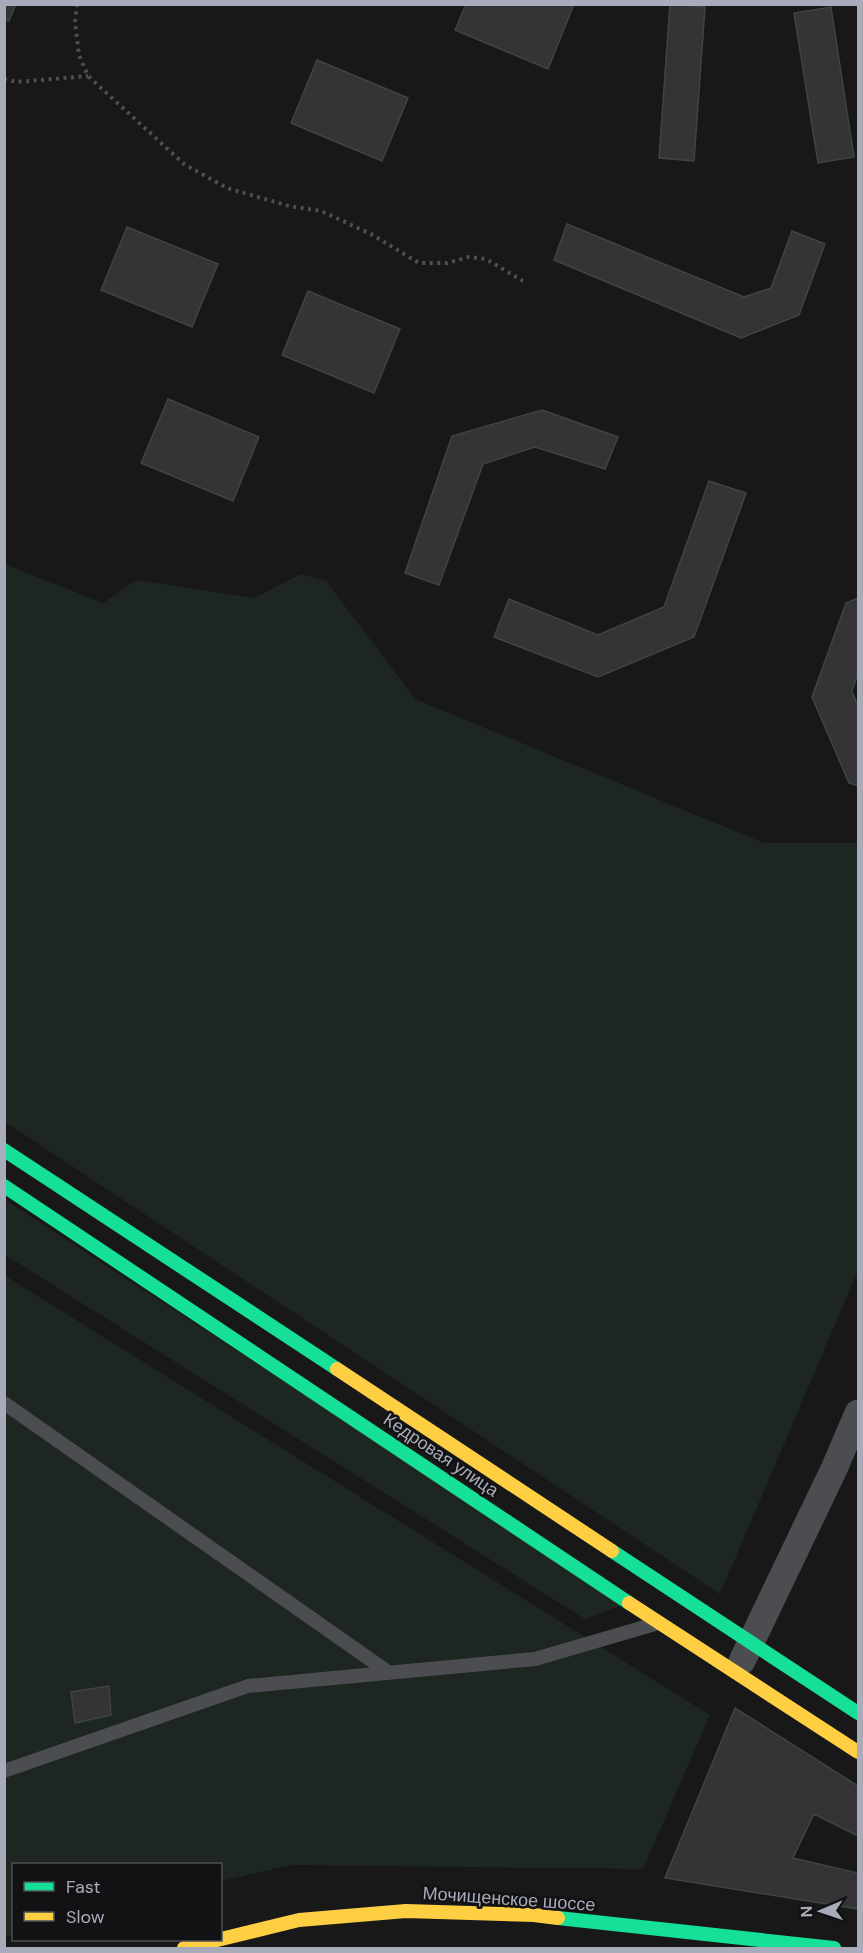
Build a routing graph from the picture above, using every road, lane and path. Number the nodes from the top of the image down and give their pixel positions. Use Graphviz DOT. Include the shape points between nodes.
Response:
graph roads {
  1 [pos="77,4"];
  2 [pos="88,76"];
  3 [pos="4,79"];
  4 [pos="523,281"];
  5 [pos="4,1150"];
  6 [pos="4,1186"];
  7 [pos="4,1403"];
  8 [pos="858,1413"];
  9 [pos="846,1466"];
  10 [pos="660,1623"];
  11 [pos="751,1641"];
  12 [pos="388,1672"];
  13 [pos="737,1673"];
  14 [pos="858,1713"];
  15 [pos="858,1752"];
  16 [pos="4,1771"];
  17 [pos="222,1939"];
  18 [pos="215,1941"];
  19 [pos="184,1948"];
  20 [pos="834,1948"];
  1 -- 2 [label="path" via="79,55"];
  2 -- 3 [label="path"];
  2 -- 4 [label="path" via="184,164 227,188 321,211 371,234 419,263 447,263 469,257 486,259"];
  5 -- 11 [label="main road, Кедровая улица"];
  6 -- 10 [label="main road, Кедровая улица"];
  7 -- 12 [label="lane"];
  8 -- 9 [label="street"];
  9 -- 11 [label="street"];
  10 -- 12 [label="lane" via="535,1659"];
  10 -- 13 [label="main road, Кедровая улица"];
  11 -- 13 [label="street"];
  11 -- 14 [label="main road, Кедровая улица"];
  12 -- 16 [label="lane" via="248,1686"];
  13 -- 15 [label="main road, Кедровая улица"];
  17 -- 20 [label="main road, Мочищенское шоссе" via="299,1920 405,1911 534,1915"];
  18 -- 19 [label="main road, Мочищенское шоссе"];
}
